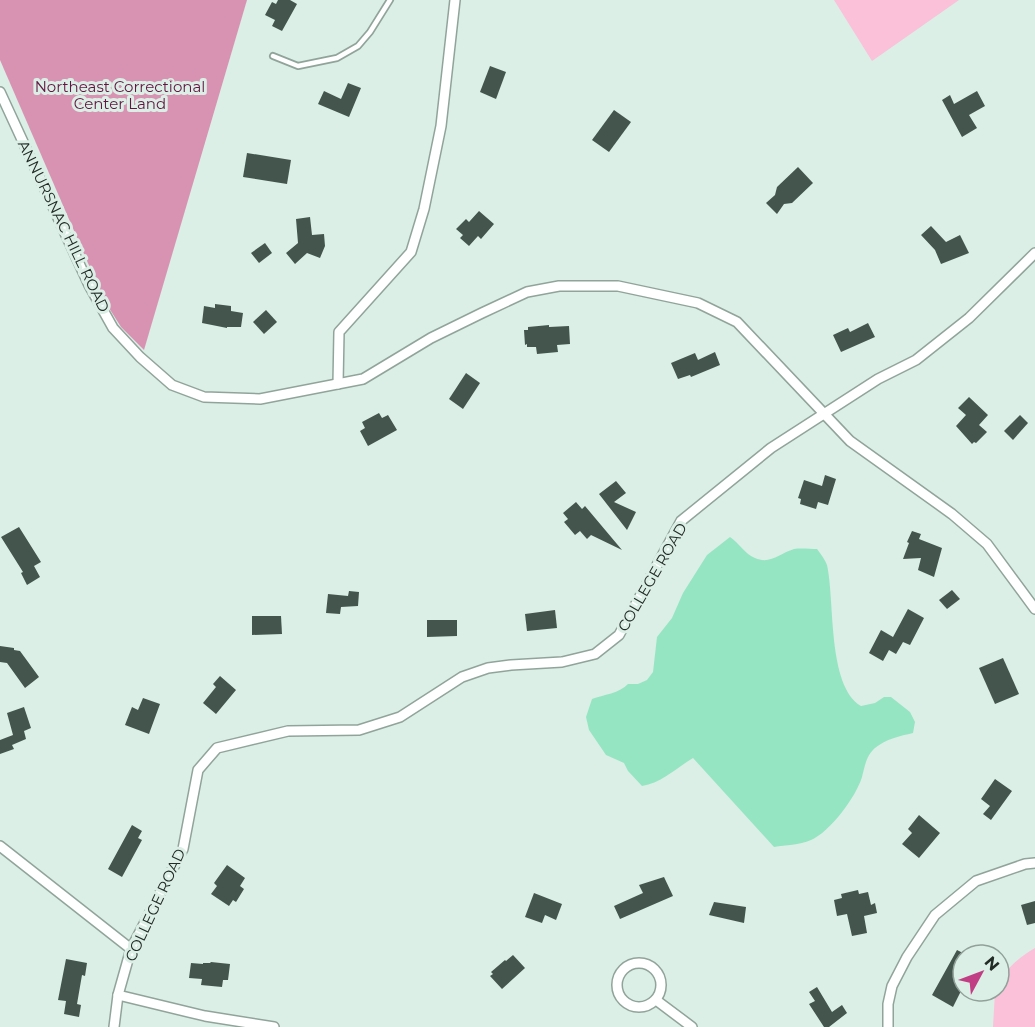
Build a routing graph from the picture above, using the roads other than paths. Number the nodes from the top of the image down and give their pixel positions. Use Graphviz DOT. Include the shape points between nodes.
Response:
graph roads {
  1 [pos="390,0"];
  2 [pos="455,0"];
  3 [pos="273,56"];
  4 [pos="0,92"];
  5 [pos="1035,253"];
  6 [pos="338,384"];
  7 [pos="824,414"];
  8 [pos="1035,609"];
  9 [pos="0,846"];
  10 [pos="1035,863"];
  11 [pos="131,949"];
  12 [pos="118,995"];
  13 [pos="656,1000"];
  14 [pos="114,1027"];
  15 [pos="274,1027"];
  16 [pos="692,1027"];
  17 [pos="888,1027"];
  1 -- 3 [label="lane" via="358,46 337,58 298,66"];
  2 -- 6 [label="street" via="441,126 411,252 339,332"];
  4 -- 6 [label="street, ANNURSNAC HILL ROAD" via="89,285 113,328 172,385 204,397 260,399"];
  5 -- 7 [label="street, COLLEGE ROAD" via="969,318 916,360"];
  6 -- 7 [label="street, ANNURSNAC HILL ROAD" via="370,376 432,338 527,292 559,286 618,286 698,303 737,322"];
  7 -- 8 [label="street, ANNURSNAC HILL ROAD" via="850,441 987,544"];
  7 -- 11 [label="street, COLLEGE ROAD" via="771,448 681,521 619,635 595,654 562,662 511,664 462,676 400,717 359,730 288,730 218,748 198,770 183,849"];
  9 -- 11 [label="street"];
  10 -- 17 [label="street" via="976,881 935,915 892,986"];
  11 -- 12 [label="street, COLLEGE ROAD"];
  12 -- 14 [label="street, COLLEGE ROAD"];
  12 -- 15 [label="street" via="205,1016"];
  13 -- 13 [label="street" via="661,980 653,968 640,963 621,972 616,984 623,1001 643,1007"];
  13 -- 16 [label="street"];
}
